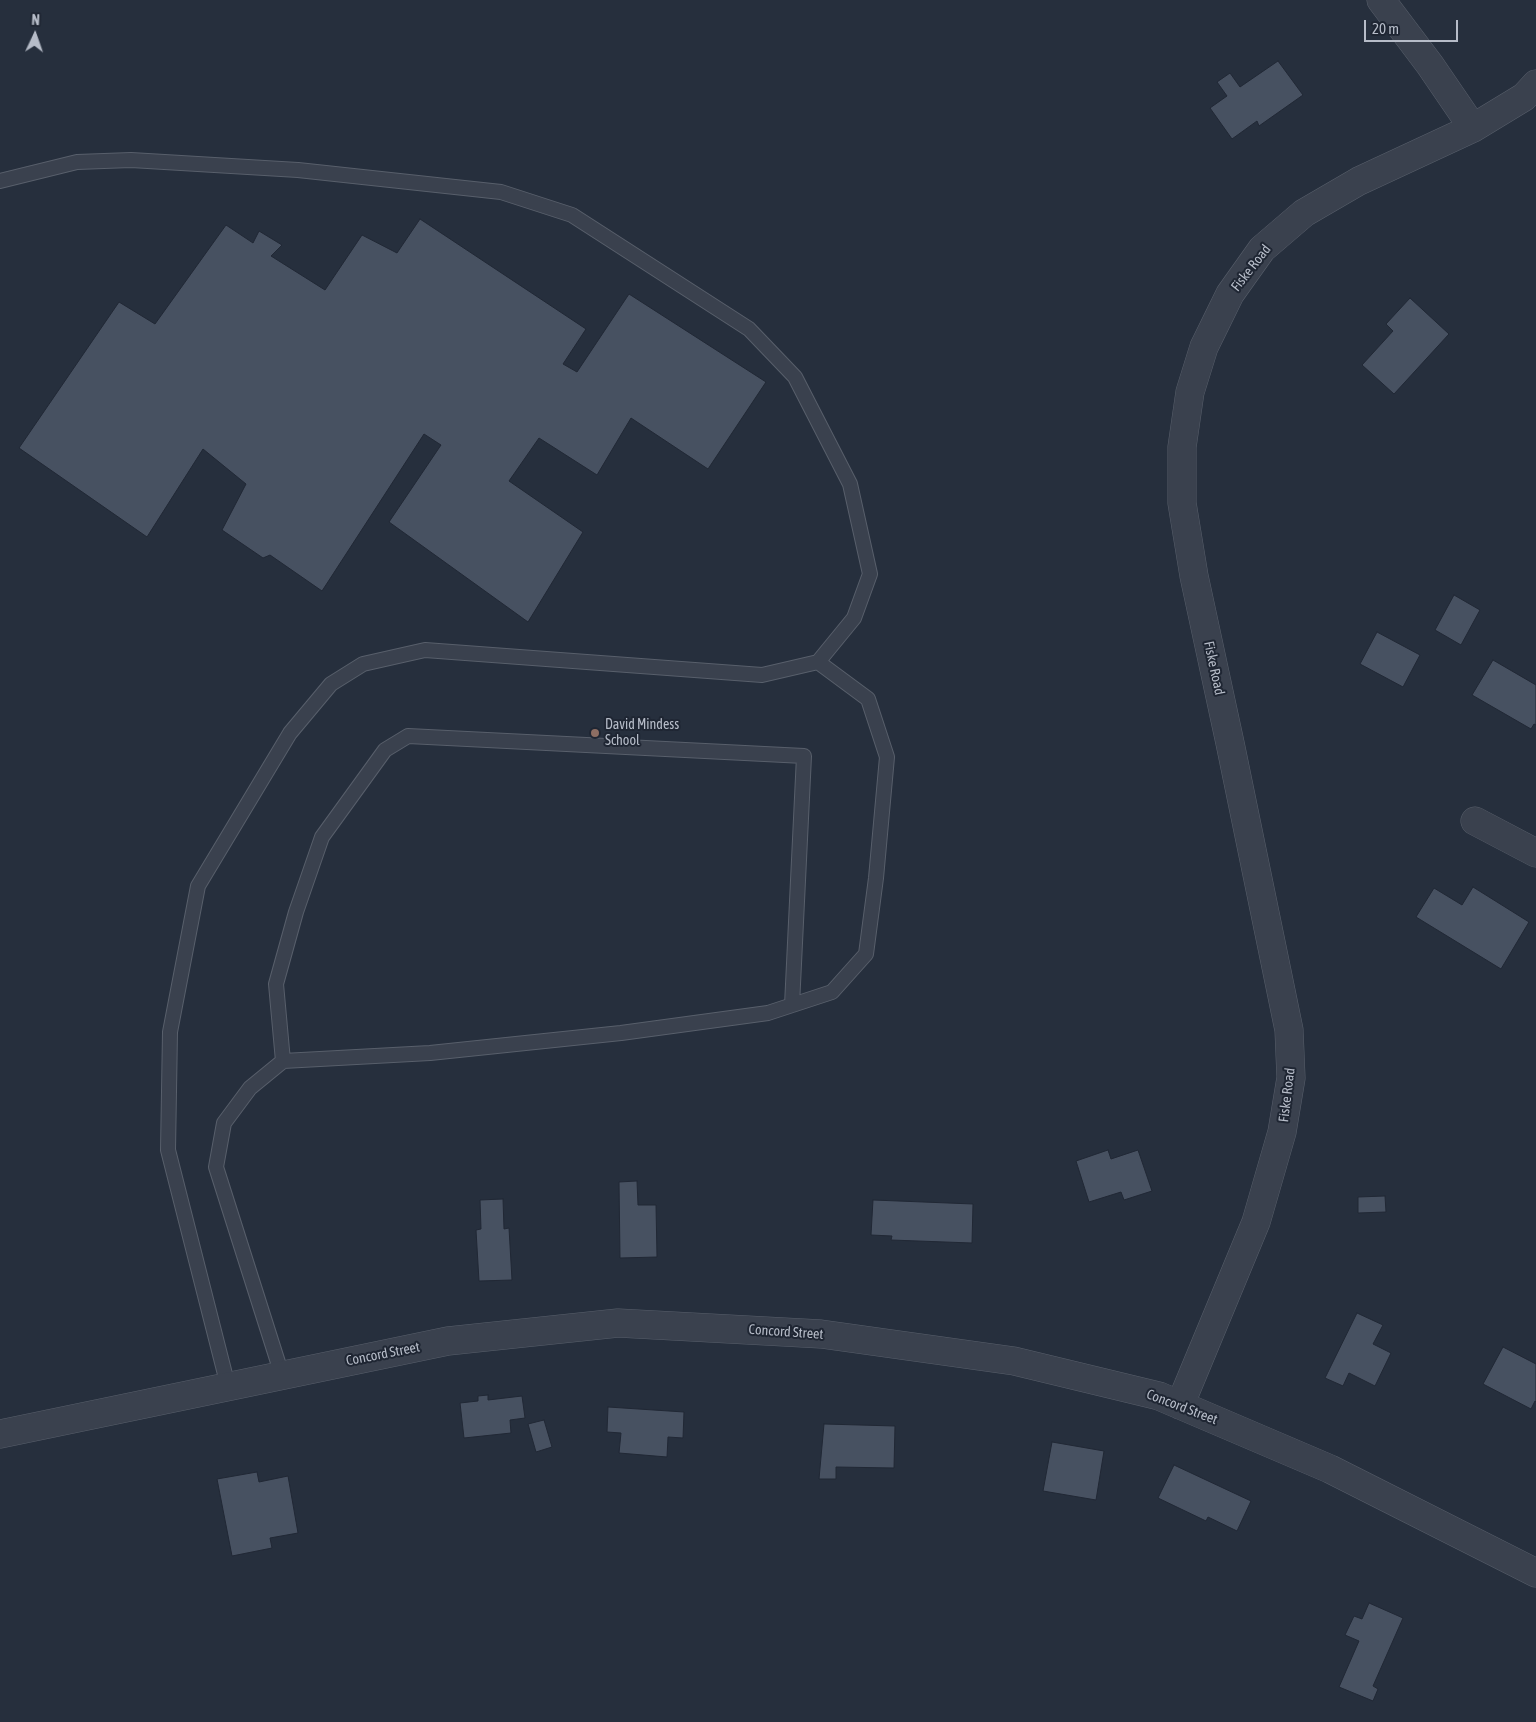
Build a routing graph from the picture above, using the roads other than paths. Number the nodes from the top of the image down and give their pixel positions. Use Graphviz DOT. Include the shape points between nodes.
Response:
graph roads {
  1 [pos="1380,0"];
  2 [pos="1536,84"];
  3 [pos="1473,128"];
  4 [pos="0,181"];
  5 [pos="818,662"];
  6 [pos="1475,820"];
  7 [pos="1536,853"];
  8 [pos="792,1005"];
  9 [pos="282,1061"];
  10 [pos="282,1374"];
  11 [pos="228,1386"];
  12 [pos="1180,1405"];
  13 [pos="0,1434"];
  14 [pos="1536,1573"];
  1 -- 3 [label="street"];
  2 -- 3 [label="street, Fiske Road" via="1524,97"];
  3 -- 12 [label="street, Fiske Road" via="1359,181 1304,213 1262,249 1230,294 1204,348 1190,392 1182,447 1182,503 1194,576 1289,1030 1291,1078 1282,1132 1256,1222"];
  4 -- 5 [label="lane" via="77,162 130,160 248,167 501,192 572,215 749,329 795,377 850,484 870,574 854,618"];
  5 -- 8 [label="lane" via="868,699 887,757 866,954 832,992"];
  5 -- 11 [label="lane" via="762,675 425,650 363,664 331,684 290,733 198,886 170,1032 168,1150"];
  6 -- 7 [label="street"];
  8 -- 9 [label="lane" via="768,1013 620,1033 430,1053"];
  8 -- 9 [label="lane" via="804,756 408,736 385,750 322,837 276,984"];
  9 -- 10 [label="lane" via="250,1088 224,1123 216,1167"];
  10 -- 11 [label="street, Concord Street"];
  10 -- 12 [label="street, Concord Street" via="448,1341 618,1323 821,1334 1014,1361 1160,1396"];
  11 -- 13 [label="street, Concord Street"];
  12 -- 14 [label="street, Concord Street" via="1330,1469"];
}
